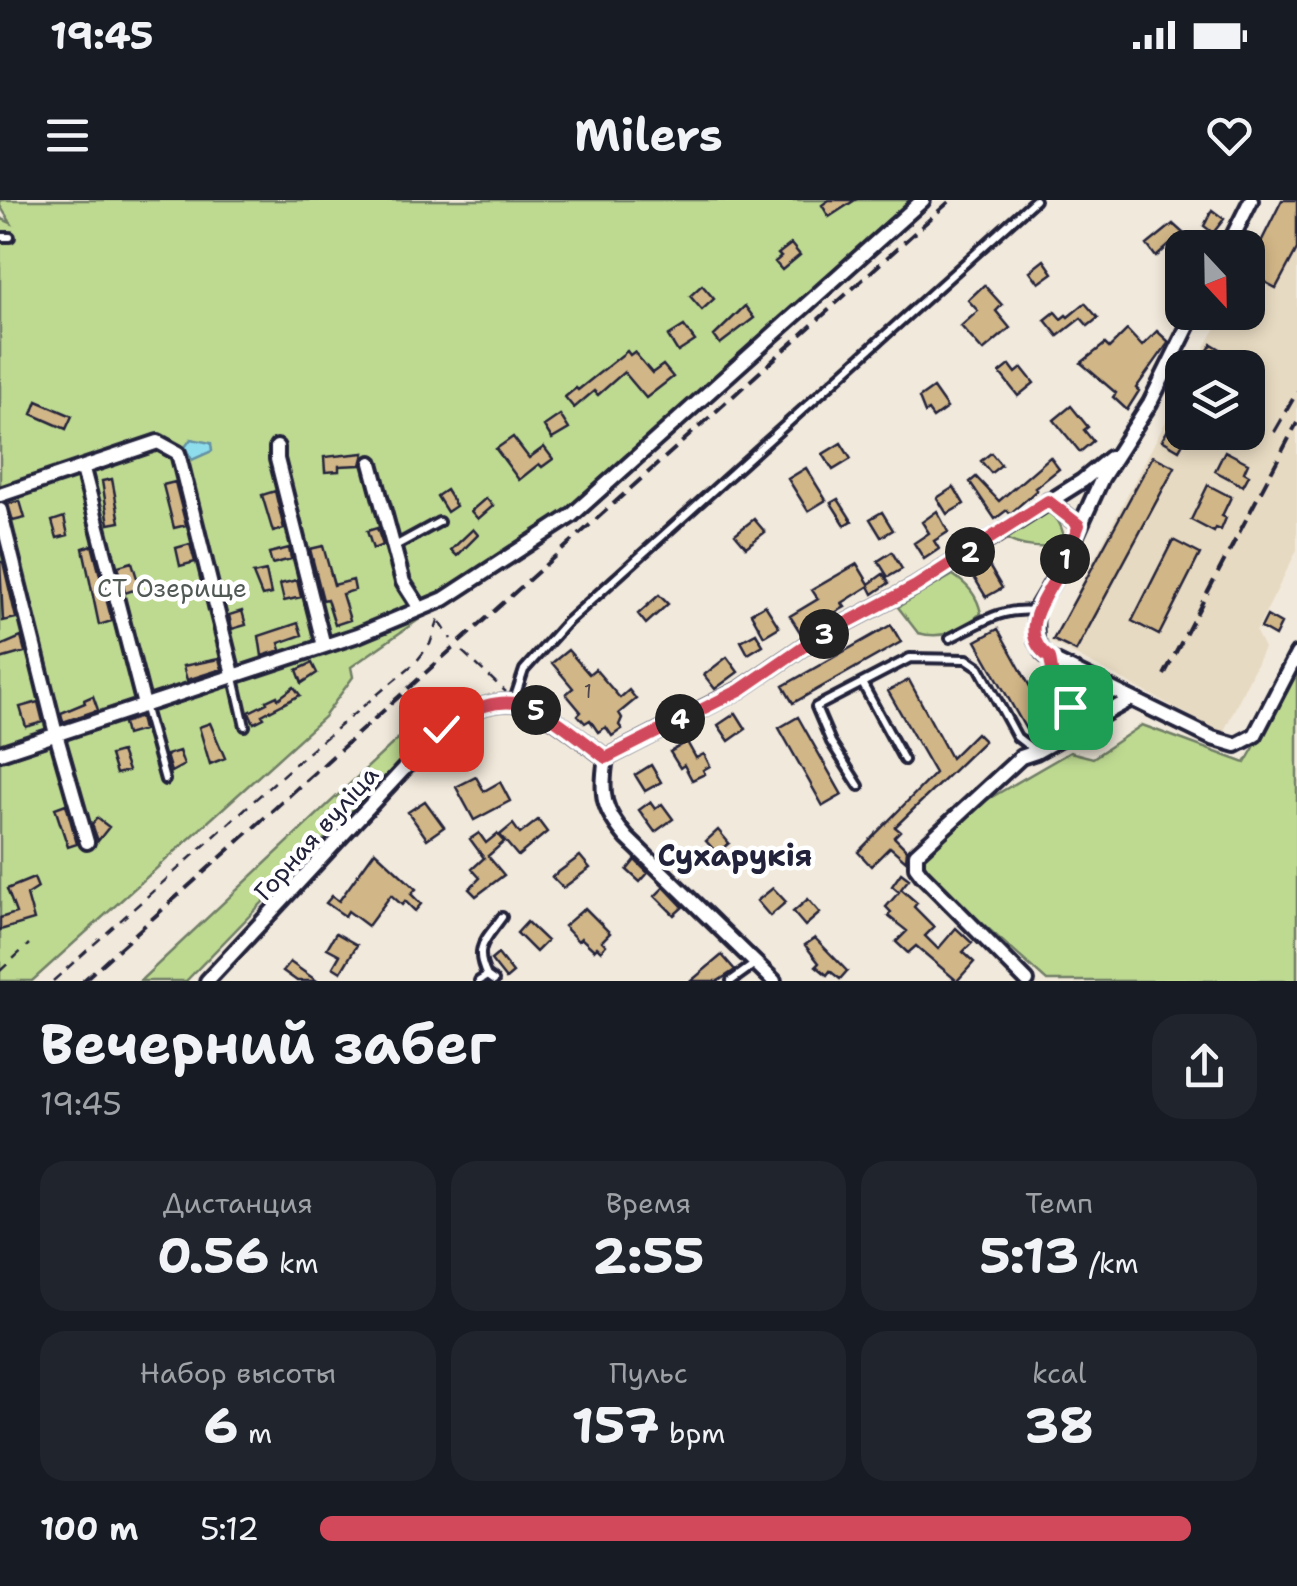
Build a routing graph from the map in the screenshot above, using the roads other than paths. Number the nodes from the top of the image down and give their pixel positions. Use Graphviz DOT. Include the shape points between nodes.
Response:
graph roads {
  1 [pos="923,200"];
  2 [pos="1035,200"];
  3 [pos="1251,200"];
  4 [pos="1236,230"];
  5 [pos="0,237"];
  6 [pos="10,238"];
  7 [pos="1186,330"];
  8 [pos="278,447"];
  9 [pos="1120,450"];
  10 [pos="372,463"];
  11 [pos="83,470"];
  12 [pos="0,495"];
  13 [pos="1048,501"];
  14 [pos="0,510"];
  15 [pos="439,522"];
  16 [pos="1079,525"];
  17 [pos="394,547"];
  18 [pos="424,606"];
  19 [pos="1035,611"];
  20 [pos="950,638"];
  21 [pos="324,646"];
  22 [pos="1297,654"];
  23 [pos="1050,658"];
  24 [pos="234,674"];
  25 [pos="862,683"];
  26 [pos="1116,692"];
  27 [pos="1131,698"];
  28 [pos="514,700"];
  29 [pos="144,705"];
  30 [pos="245,726"];
  31 [pos="56,734"];
  32 [pos="1036,752"];
  33 [pos="0,753"];
  34 [pos="606,758"];
  35 [pos="904,760"];
  36 [pos="165,780"];
  37 [pos="859,786"];
  38 [pos="87,842"];
  39 [pos="502,917"];
  40 [pos="758,962"];
  41 [pos="487,979"];
  42 [pos="207,981"];
  43 [pos="731,981"];
  44 [pos="774,981"];
  45 [pos="1028,981"];
  1 -- 18 [label="street" via="571,516"];
  2 -- 28 [label="lane" via="566,622 524,670"];
  3 -- 4 [label="street"];
  5 -- 6 [label="lane"];
  7 -- 9 [label="street"];
  8 -- 21 [label="street"];
  9 -- 13 [label="street"];
  9 -- 16 [label="street"];
  10 -- 17 [label="street"];
  11 -- 12 [label="street"];
  11 -- 24 [label="street" via="158,442 178,453"];
  11 -- 29 [label="street"];
  13 -- 16 [label="street"];
  13 -- 34 [label="street" via="740,690"];
  14 -- 31 [label="street"];
  15 -- 17 [label="lane"];
  16 -- 19 [label="street"];
  17 -- 18 [label="street" via="404,582"];
  18 -- 21 [label="street"];
  19 -- 20 [label="lane" via="1012,608"];
  19 -- 23 [label="street" via="1036,640"];
  21 -- 24 [label="street"];
  22 -- 27 [label="street" via="1255,735 1236,745"];
  23 -- 26 [label="street"];
  23 -- 26 [label="lane" via="1055,688 1070,707"];
  24 -- 29 [label="street"];
  24 -- 30 [label="lane"];
  25 -- 32 [label="lane" via="910,658 968,659 1017,738"];
  25 -- 35 [label="lane"];
  25 -- 37 [label="lane" via="816,707"];
  26 -- 27 [label="street"];
  27 -- 32 [label="street"];
  28 -- 34 [label="street" via="559,722"];
  28 -- 42 [label="street, Горная вуліца" via="474,708 441,729"];
  29 -- 31 [label="street"];
  29 -- 36 [label="lane"];
  31 -- 33 [label="street"];
  31 -- 38 [label="street"];
  32 -- 45 [label="street" via="1022,756 915,860 922,875"];
  34 -- 40 [label="street" via="610,817"];
  39 -- 41 [label="lane" via="479,951"];
  40 -- 43 [label="lane"];
  40 -- 44 [label="street"];
}
